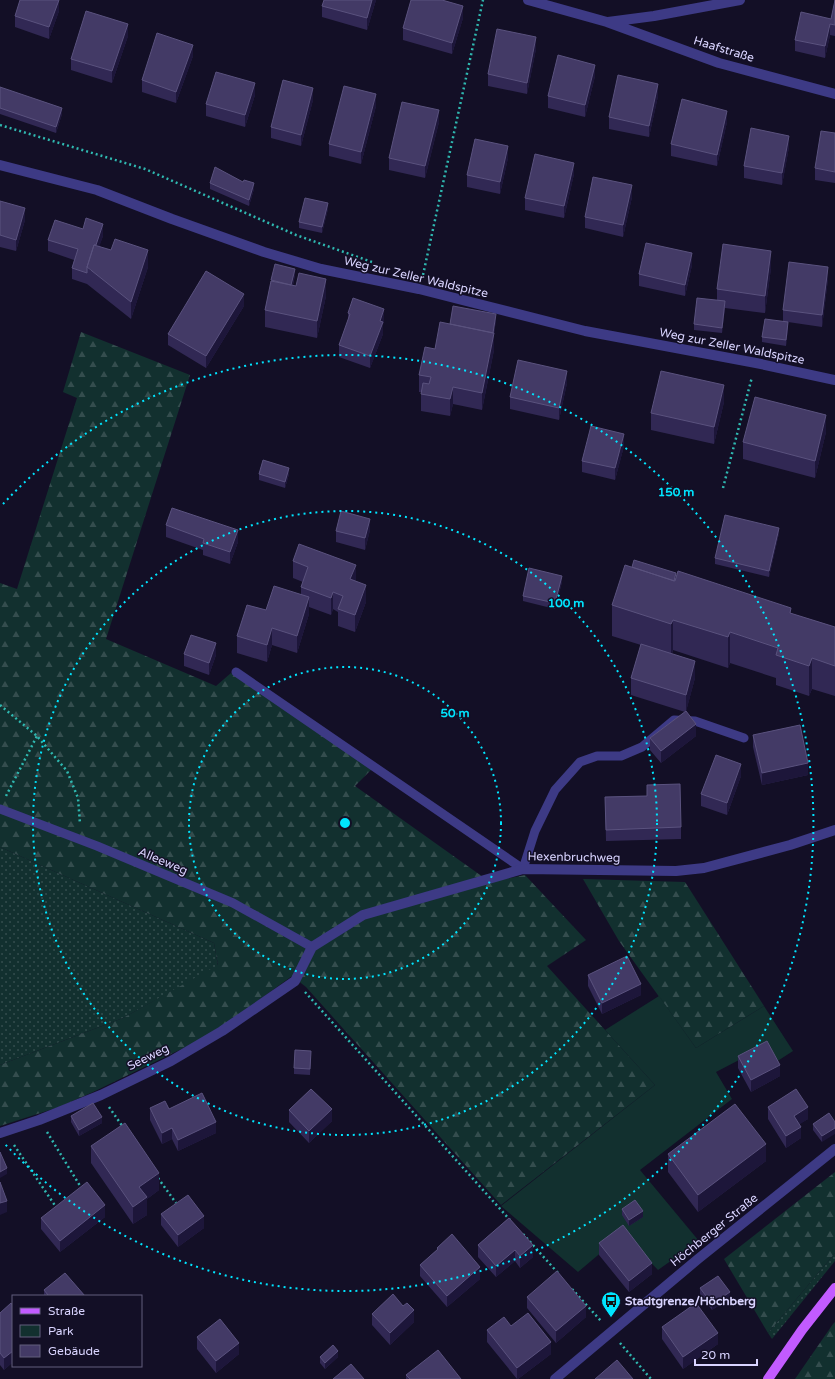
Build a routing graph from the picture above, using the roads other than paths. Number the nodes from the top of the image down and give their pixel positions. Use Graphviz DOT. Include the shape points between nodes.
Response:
graph roads {
  1 [pos="528,0"];
  2 [pos="740,0"];
  3 [pos="607,22"];
  4 [pos="835,94"];
  5 [pos="0,165"];
  6 [pos="835,380"];
  7 [pos="236,672"];
  8 [pos="744,738"];
  9 [pos="2,805"];
  10 [pos="835,830"];
  11 [pos="523,869"];
  12 [pos="312,947"];
  13 [pos="3,1132"];
  14 [pos="835,1149"];
  15 [pos="835,1288"];
  16 [pos="556,1379"];
  17 [pos="768,1379"];
  1 -- 3 [label="street, Haafstraße"];
  2 -- 3 [label="street"];
  3 -- 4 [label="street, Haafstraße" via="719,63"];
  5 -- 6 [label="street, Weg zur Zeller Waldspitze" via="97,190 264,252 321,268 419,289 585,331"];
  7 -- 11 [label="lane"];
  8 -- 11 [label="lane" via="695,721 674,720 642,747 621,756 598,756 580,762 555,790 536,831"];
  9 -- 12 [label="lane, Alleeweg" via="233,904"];
  10 -- 11 [label="street, Hexenbruchweg" via="704,868 676,871"];
  11 -- 12 [label="street, Hexenbruchweg" via="363,915"];
  12 -- 13 [label="street, Seeweg" via="295,981 192,1050 101,1095"];
  14 -- 16 [label="street, Höchberger Straße" via="698,1259"];
  15 -- 17 [label="main road"];
}
